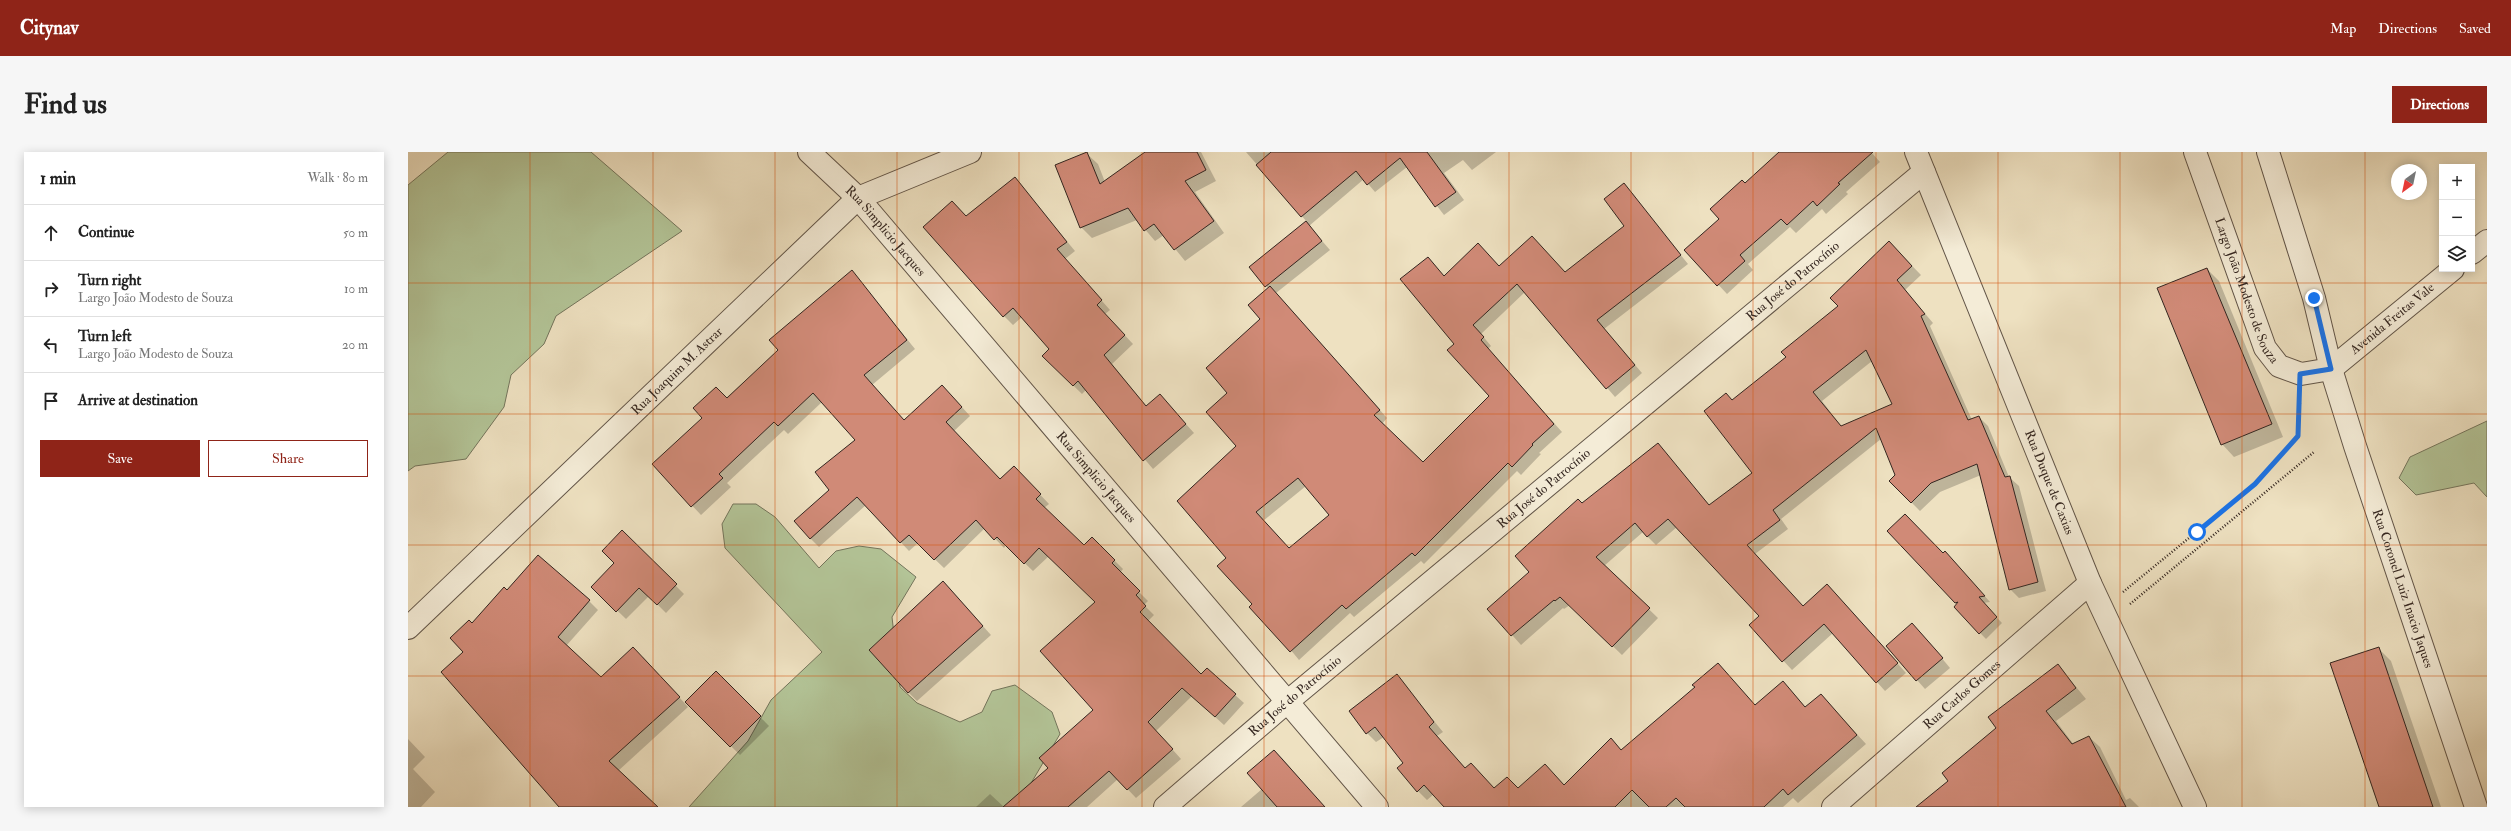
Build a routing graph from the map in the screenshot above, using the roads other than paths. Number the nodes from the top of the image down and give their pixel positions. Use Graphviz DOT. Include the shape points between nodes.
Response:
graph roads {
  1 [pos="809,152"];
  2 [pos="970,152"];
  3 [pos="1916,152"];
  4 [pos="2195,152"];
  5 [pos="2268,152"];
  6 [pos="1924,172"];
  7 [pos="858,198"];
  8 [pos="2487,241"];
  9 [pos="2475,251"];
  10 [pos="2449,272"];
  11 [pos="2331,369"];
  12 [pos="2090,583"];
  13 [pos="408,628"];
  14 [pos="1287,702"];
  15 [pos="1165,807"];
  16 [pos="1377,807"];
  17 [pos="1833,807"];
  18 [pos="2195,807"];
  19 [pos="2476,807"];
  1 -- 7 [label="street, Rua Simplicio Jacques"];
  2 -- 7 [label="street, Rua Joaquim M. Astrar"];
  3 -- 6 [label="street, Rua Duque de Caxias"];
  4 -- 11 [label="street, Largo João Modesto de Souza" via="2265,348 2279,366 2300,374"];
  5 -- 11 [label="street" via="2314,298"];
  6 -- 12 [label="street, Rua Duque de Caxias"];
  6 -- 14 [label="street, Rua José do Patrocínio"];
  7 -- 13 [label="street, Rua Joaquim M. Astrar"];
  7 -- 14 [label="street, Rua Simplicio Jacques"];
  8 -- 9 [label="street"];
  10 -- 11 [label="street, Avenida Freitas Vale"];
  11 -- 19 [label="street, Rua Coronel Luiz Inacio Jaques"];
  12 -- 17 [label="street, Rua Carlos Gomes"];
  12 -- 18 [label="street, Rua Duque de Caxias"];
  14 -- 15 [label="street, Rua José do Patrocínio"];
  14 -- 16 [label="street, Rua Simplicio Jacques"];
}
